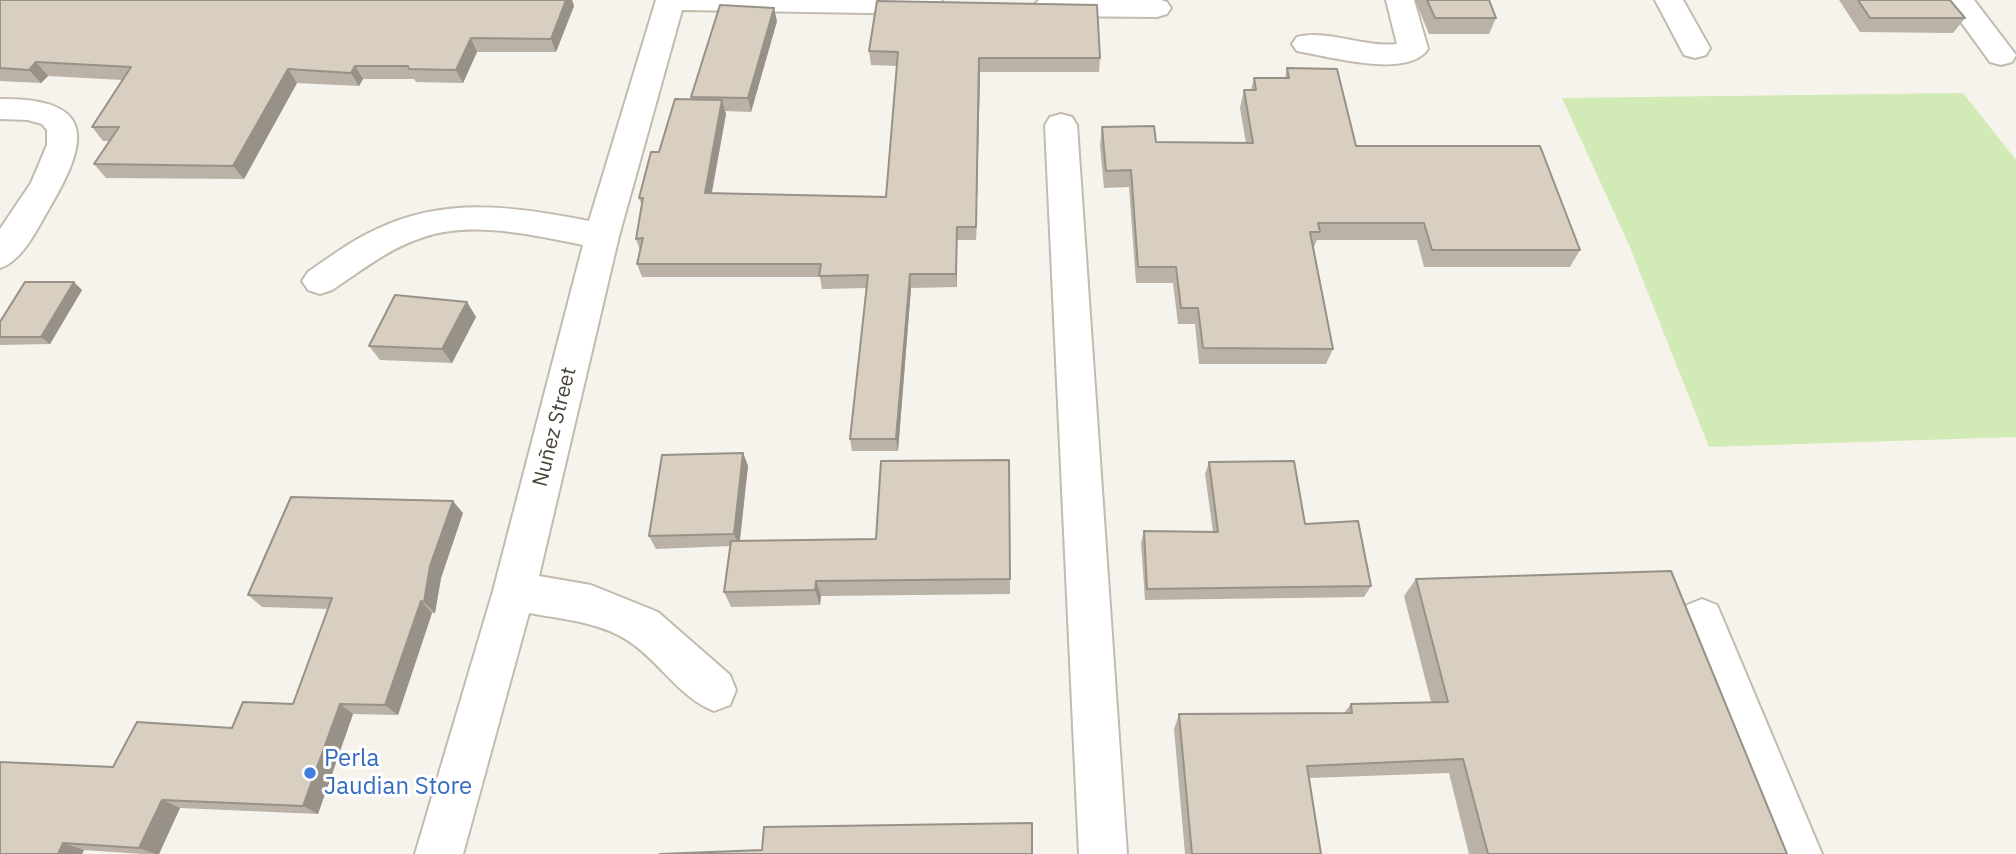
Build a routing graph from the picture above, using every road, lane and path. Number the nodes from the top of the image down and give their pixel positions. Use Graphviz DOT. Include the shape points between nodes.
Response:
graph roads {
  1 [pos="1400,0"];
  2 [pos="1670,0"];
  3 [pos="1959,0"];
  4 [pos="670,1"];
  5 [pos="962,6"];
  6 [pos="1018,6"];
  7 [pos="1157,8"];
  8 [pos="1307,44"];
  9 [pos="1695,48"];
  10 [pos="2001,55"];
  11 [pos="0,109"];
  12 [pos="1061,125"];
  13 [pos="602,236"];
  14 [pos="0,255"];
  15 [pos="320,281"];
  16 [pos="514,591"];
  17 [pos="1702,619"];
  18 [pos="714,690"];
  19 [pos="439,854"];
  20 [pos="1103,854"];
  21 [pos="1798,854"];
  1 -- 8 [label="street" via="1413,49 1407,54"];
  2 -- 9 [label="street"];
  3 -- 10 [label="street"];
  4 -- 5 [label="street"];
  4 -- 13 [label="street, Nuñez Street"];
  6 -- 7 [label="street"];
  11 -- 14 [label="street" via="33,109 56,118 63,142 58,167"];
  12 -- 20 [label="street"];
  13 -- 15 [label="street" via="516,221 446,218 388,237"];
  13 -- 16 [label="street, Nuñez Street"];
  16 -- 18 [label="street" via="591,605 643,626"];
  16 -- 19 [label="street, Nuñez Street"];
  17 -- 21 [label="street"];
}
